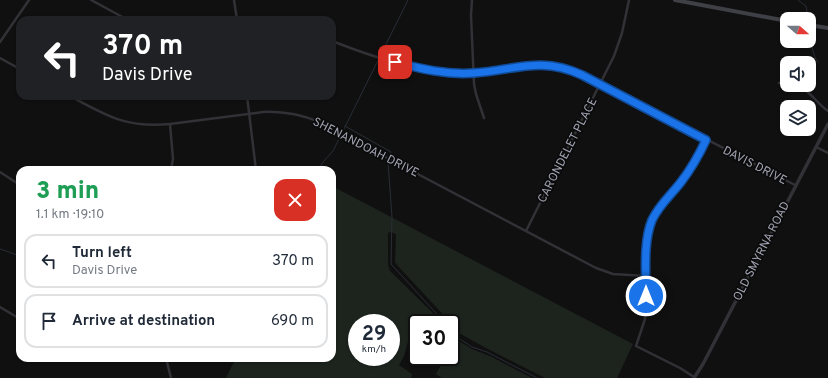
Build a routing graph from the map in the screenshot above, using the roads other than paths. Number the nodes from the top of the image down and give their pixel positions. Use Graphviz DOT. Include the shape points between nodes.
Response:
graph roads {
  1 [pos="29,0"];
  2 [pos="91,0"];
  3 [pos="234,0"];
  4 [pos="472,0"];
  5 [pos="629,0"];
  6 [pos="675,0"];
  7 [pos="685,1"];
  8 [pos="18,16"];
  9 [pos="121,16"];
  10 [pos="236,16"];
  11 [pos="16,19"];
  12 [pos="780,20"];
  13 [pos="816,26"];
  14 [pos="828,28"];
  15 [pos="0,42"];
  16 [pos="336,42"];
  17 [pos="0,58"];
  18 [pos="16,67"];
  19 [pos="473,73"];
  20 [pos="600,84"];
  21 [pos="808,92"];
  22 [pos="78,100"];
  23 [pos="247,100"];
  24 [pos="828,112"];
  25 [pos="249,113"];
  26 [pos="484,118"];
  27 [pos="170,124"];
  28 [pos="828,124"];
  29 [pos="706,140"];
  30 [pos="816,146"];
  31 [pos="828,153"];
  32 [pos="172,166"];
  33 [pos="256,166"];
  34 [pos="0,172"];
  35 [pos="16,182"];
  36 [pos="795,185"];
  37 [pos="526,231"];
  38 [pos="646,276"];
  39 [pos="0,307"];
  40 [pos="16,317"];
  41 [pos="167,362"];
  42 [pos="171,378"];
  43 [pos="694,378"];
  1 -- 8 [label="street"];
  2 -- 9 [label="street"];
  3 -- 10 [label="street"];
  4 -- 19 [label="street"];
  5 -- 20 [label="street, CARONDELET PLACE" via="620,42"];
  6 -- 7 [label="main road"];
  7 -- 12 [label="main road"];
  11 -- 15 [label="street"];
  13 -- 14 [label="main road"];
  16 -- 19 [label="street, DAVIS DRIVE" via="423,70"];
  17 -- 18 [label="street"];
  19 -- 20 [label="street, DAVIS DRIVE" via="552,65 573,71"];
  19 -- 26 [label="street" via="476,94"];
  20 -- 29 [label="street, DAVIS DRIVE"];
  20 -- 37 [label="street, CARONDELET PLACE"];
  21 -- 24 [label="street"];
  22 -- 27 [label="street, SHENANDOAH DRIVE" via="121,121 140,125"];
  23 -- 25 [label="street"];
  25 -- 27 [label="street, SHENANDOAH DRIVE"];
  25 -- 33 [label="street"];
  25 -- 37 [label="street, SHENANDOAH DRIVE" via="277,111 298,114 319,122"];
  27 -- 32 [label="street"];
  28 -- 30 [label="street, OLD SMYRNA ROAD"];
  29 -- 36 [label="street, DAVIS DRIVE"];
  29 -- 38 [label="street" via="681,183 660,206 652,221 647,243"];
  30 -- 31 [label="street"];
  30 -- 36 [label="street, OLD SMYRNA ROAD"];
  34 -- 35 [label="street"];
  36 -- 43 [label="street, OLD SMYRNA ROAD"];
  37 -- 38 [label="street, SHENANDOAH DRIVE" via="606,272"];
  38 -- 43 [label="street" via="645,319 636,346"];
  39 -- 40 [label="street"];
  41 -- 42 [label="street"];
}
